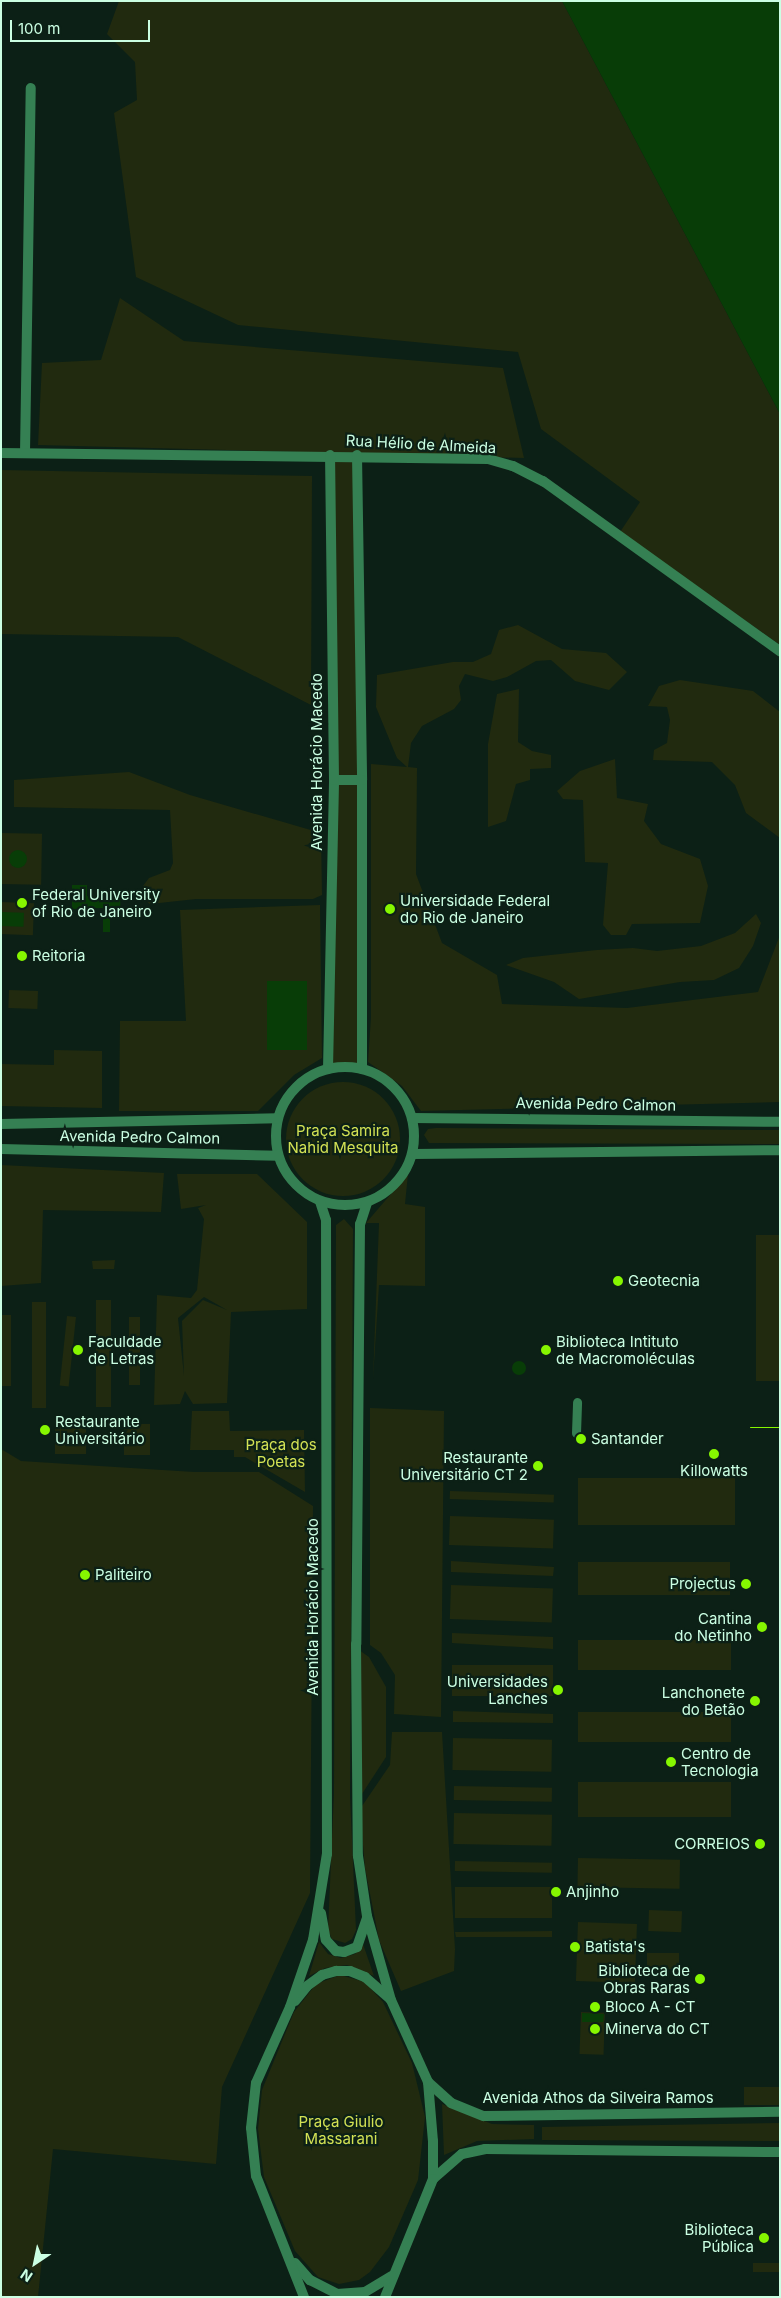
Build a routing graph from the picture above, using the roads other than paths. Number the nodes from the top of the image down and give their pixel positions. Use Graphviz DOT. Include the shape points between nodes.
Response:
graph roads {
  1 [pos="31,88"];
  2 [pos="1,453"];
  3 [pos="25,453"];
  4 [pos="330,455"];
  5 [pos="357,455"];
  6 [pos="780,651"];
  7 [pos="334,780"];
  8 [pos="362,780"];
  9 [pos="328,1069"];
  10 [pos="362,1069"];
  11 [pos="277,1118"];
  12 [pos="412,1118"];
  13 [pos="780,1122"];
  14 [pos="1,1124"];
  15 [pos="1,1149"];
  16 [pos="780,1150"];
  17 [pos="413,1154"];
  18 [pos="278,1156"];
  19 [pos="320,1201"];
  20 [pos="367,1203"];
  21 [pos="577,1402"];
  22 [pos="576,1433"];
  23 [pos="320,1907"];
  24 [pos="367,1916"];
  25 [pos="391,2000"];
  26 [pos="290,2008"];
  27 [pos="428,2082"];
  28 [pos="780,2112"];
  29 [pos="780,2152"];
  30 [pos="433,2179"];
  31 [pos="290,2256"];
  32 [pos="392,2276"];
  33 [pos="304,2297"];
  34 [pos="385,2297"];
  1 -- 3 [label="street"];
  2 -- 3 [label="street, Rua Hélio de Almeida"];
  3 -- 4 [label="street, Rua Hélio de Almeida"];
  4 -- 5 [label="street, Rua Hélio de Almeida"];
  4 -- 7 [label="street, Avenida Horácio Macedo"];
  5 -- 6 [label="street, Rua Hélio de Almeida" via="488,459 513,466 543,481"];
  5 -- 8 [label="street"];
  7 -- 8 [label="street"];
  7 -- 9 [label="street, Avenida Horácio Macedo"];
  8 -- 10 [label="street"];
  9 -- 10 [label="street"];
  9 -- 11 [label="street" via="310,1075 296,1086 284,1101"];
  10 -- 12 [label="street" via="394,1087"];
  11 -- 14 [label="street, Avenida Pedro Calmon"];
  11 -- 18 [label="street"];
  12 -- 13 [label="street, Avenida Pedro Calmon"];
  12 -- 17 [label="street"];
  15 -- 18 [label="street, Avenida Pedro Calmon"];
  16 -- 17 [label="street"];
  17 -- 20 [label="street" via="396,1183"];
  18 -- 19 [label="street" via="287,1175 302,1191"];
  19 -- 20 [label="street" via="342,1206"];
  19 -- 23 [label="street, Avenida Horácio Macedo" via="326,1220 329,1640 327,1854"];
  20 -- 24 [label="street" via="360,1224 355,1808"];
  21 -- 22 [label="street"];
  23 -- 24 [label="street" via="326,1940 336,1950 344,1952 357,1947"];
  23 -- 26 [label="street, Avenida Horácio Macedo"];
  24 -- 25 [label="street"];
  25 -- 26 [label="street" via="365,1978 336,1971 322,1975 307,1986"];
  25 -- 27 [label="street"];
  26 -- 31 [label="street" via="256,2082 251,2128 256,2176"];
  27 -- 28 [label="street, Avenida Athos da Silveira Ramos" via="451,2102 484,2116"];
  27 -- 30 [label="street" via="433,2124"];
  29 -- 30 [label="street" via="485,2149 462,2154"];
  30 -- 32 [label="street"];
  31 -- 32 [label="street" via="310,2280 337,2294 365,2292"];
  31 -- 33 [label="street"];
  32 -- 34 [label="street"];
}
